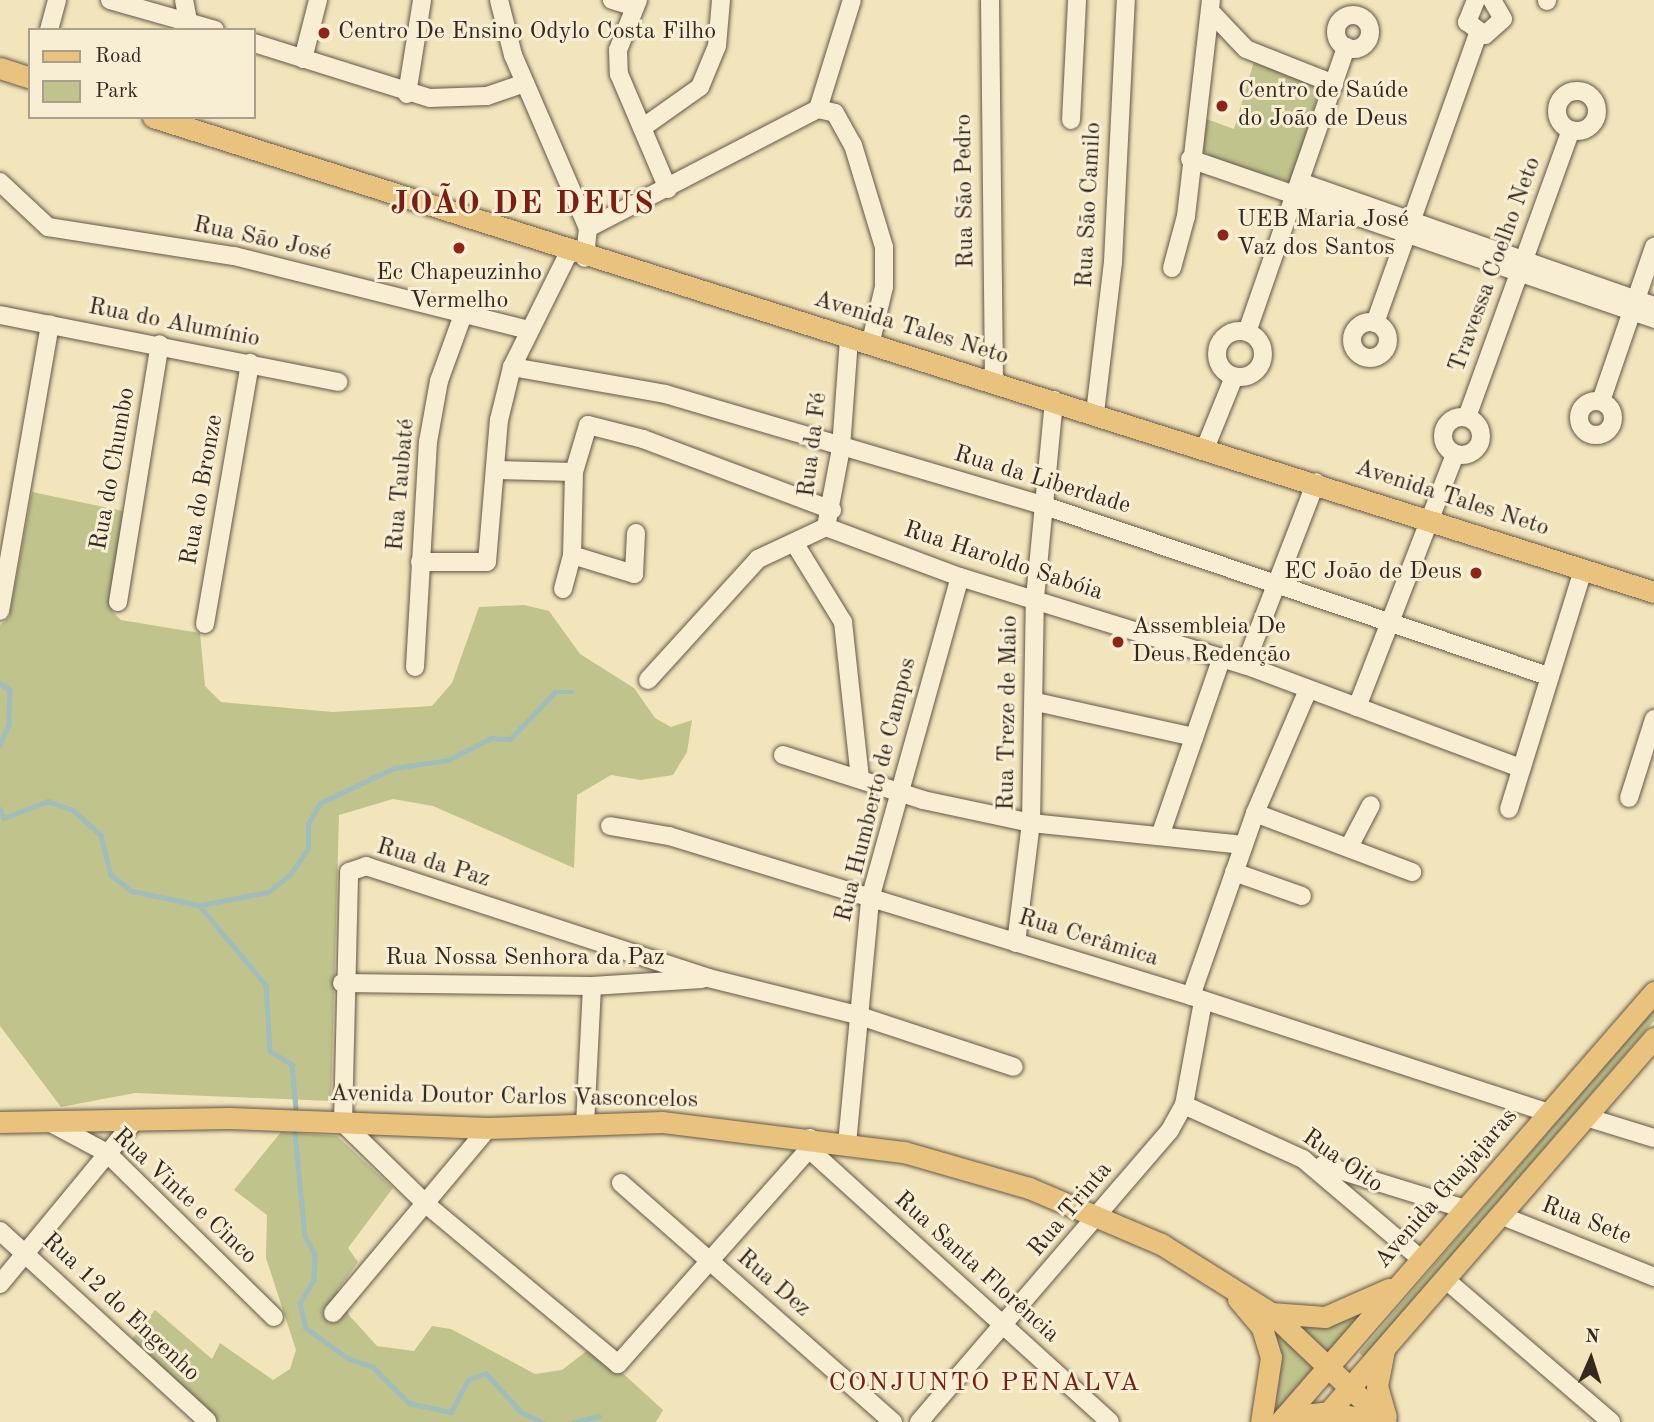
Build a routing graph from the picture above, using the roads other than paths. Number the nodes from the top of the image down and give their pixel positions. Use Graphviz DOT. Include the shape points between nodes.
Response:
graph roads {
  1 [pos="57,0"];
  2 [pos="110,0"];
  3 [pos="184,0"];
  4 [pos="318,0"];
  5 [pos="422,0"];
  6 [pos="499,0"];
  7 [pos="612,0"];
  8 [pos="721,0"];
  9 [pos="852,0"];
  10 [pos="990,0"];
  11 [pos="1077,0"];
  12 [pos="1126,0"];
  13 [pos="1476,0"];
  14 [pos="1492,0"];
  15 [pos="636,4"];
  16 [pos="1210,6"];
  17 [pos="188,20"];
  18 [pos="50,28"];
  19 [pos="210,28"];
  20 [pos="1478,34"];
  21 [pos="1205,38"];
  22 [pos="1234,41"];
  23 [pos="256,44"];
  24 [pos="1346,47"];
  25 [pos="303,60"];
  26 [pos="0,68"];
  27 [pos="28,77"];
  28 [pos="525,83"];
  29 [pos="1334,84"];
  30 [pos="407,94"];
  31 [pos="818,109"];
  32 [pos="158,119"];
  33 [pos="1071,120"];
  34 [pos="642,128"];
  35 [pos="1571,130"];
  36 [pos="1190,159"];
  37 [pos="0,182"];
  38 [pos="1298,188"];
  39 [pos="668,189"];
  40 [pos="1410,226"];
  41 [pos="588,228"];
  42 [pos="1654,247"];
  43 [pos="577,255"];
  44 [pos="1521,265"];
  45 [pos="1172,268"];
  46 [pos="1632,305"];
  47 [pos="1654,306"];
  48 [pos="464,312"];
  49 [pos="0,315"];
  50 [pos="1654,319"];
  51 [pos="1375,323"];
  52 [pos="50,324"];
  53 [pos="528,330"];
  54 [pos="1247,332"];
  55 [pos="849,338"];
  56 [pos="160,344"];
  57 [pos="870,345"];
  58 [pos="250,363"];
  59 [pos="512,367"];
  60 [pos="1234,377"];
  61 [pos="338,382"];
  62 [pos="994,382"];
  63 [pos="1054,400"];
  64 [pos="1601,401"];
  65 [pos="1095,412"];
  66 [pos="1467,417"];
  67 [pos="1206,446"];
  68 [pos="841,448"];
  69 [pos="1455,454"];
  70 [pos="497,470"];
  71 [pos="574,472"];
  72 [pos="1316,482"];
  73 [pos="1045,506"];
  74 [pos="832,510"];
  75 [pos="1432,521"];
  76 [pos="826,527"];
  77 [pos="636,533"];
  78 [pos="795,544"];
  79 [pos="572,555"];
  80 [pos="420,562"];
  81 [pos="1583,570"];
  82 [pos="960,577"];
  83 [pos="1278,580"];
  84 [pos="563,589"];
  85 [pos="1654,592"];
  86 [pos="1035,598"];
  87 [pos="118,602"];
  88 [pos="0,611"];
  89 [pos="205,624"];
  90 [pos="1390,625"];
  91 [pos="1222,657"];
  92 [pos="1245,665"];
  93 [pos="415,667"];
  94 [pos="1548,676"];
  95 [pos="648,680"];
  96 [pos="1308,690"];
  97 [pos="1036,702"];
  98 [pos="1357,707"];
  99 [pos="1654,719"];
  100 [pos="1194,737"];
  101 [pos="783,755"];
  102 [pos="1521,768"];
  103 [pos="860,778"];
  104 [pos="900,793"];
  105 [pos="1629,798"];
  106 [pos="1371,805"];
  107 [pos="1509,809"];
  108 [pos="1255,813"];
  109 [pos="1031,823"];
  110 [pos="611,826"];
  111 [pos="1160,836"];
  112 [pos="1244,845"];
  113 [pos="1349,847"];
  114 [pos="1234,872"];
  115 [pos="1412,872"];
  116 [pos="1302,896"];
  117 [pos="870,899"];
  118 [pos="1016,943"];
  119 [pos="708,978"];
  120 [pos="342,983"];
  121 [pos="592,986"];
  122 [pos="1654,992"];
  123 [pos="1197,998"];
  124 [pos="857,1015"];
  125 [pos="1654,1038"];
  126 [pos="1014,1067"];
  127 [pos="1184,1105"];
  128 [pos="1548,1113"];
  129 [pos="1586,1117"];
  130 [pos="136,1119"];
  131 [pos="0,1122"];
  132 [pos="343,1123"];
  133 [pos="53,1124"];
  134 [pos="585,1125"];
  135 [pos="488,1128"];
  136 [pos="1654,1138"];
  137 [pos="810,1144"];
  138 [pos="848,1144"];
  139 [pos="107,1153"];
  140 [pos="1303,1159"];
  141 [pos="621,1183"];
  142 [pos="425,1203"];
  143 [pos="1465,1209"];
  144 [pos="1100,1215"];
  145 [pos="1500,1216"];
  146 [pos="0,1231"];
  147 [pos="25,1253"];
  148 [pos="1421,1259"];
  149 [pos="710,1262"];
  150 [pos="1211,1274"];
  151 [pos="1654,1277"];
  152 [pos="1445,1279"];
  153 [pos="0,1284"];
  154 [pos="1397,1285"];
  155 [pos="333,1313"];
  156 [pos="1271,1313"];
  157 [pos="274,1317"];
  158 [pos="1003,1326"];
  159 [pos="1384,1348"];
  160 [pos="1329,1365"];
  161 [pos="1352,1386"];
  162 [pos="1324,1417"];
  163 [pos="1282,1420"];
  164 [pos="207,1421"];
  165 [pos="893,1422"];
  166 [pos="919,1422"];
  167 [pos="1110,1422"];
  168 [pos="1261,1422"];
  169 [pos="1378,1422"];
  170 [pos="1388,1422"];
  171 [pos="1611,1422"];
  1 -- 18 [label="street"];
  2 -- 17 [label="street"];
  3 -- 17 [label="street"];
  4 -- 25 [label="street"];
  5 -- 30 [label="street"];
  6 -- 28 [label="street"];
  7 -- 15 [label="street"];
  8 -- 34 [label="street" via="717,46 700,87"];
  9 -- 31 [label="street"];
  10 -- 62 [label="street, Rua São Pedro"];
  11 -- 33 [label="street"];
  12 -- 65 [label="street, Rua São Camilo" via="1113,262"];
  13 -- 20 [label="street" via="1466,16"];
  14 -- 20 [label="street" via="1503,13 1501,25"];
  15 -- 34 [label="street" via="617,62"];
  16 -- 21 [label="street"];
  16 -- 22 [label="street"];
  17 -- 19 [label="street"];
  20 -- 40 [label="street"];
  21 -- 22 [label="street"];
  21 -- 36 [label="street"];
  22 -- 29 [label="street"];
  23 -- 25 [label="street"];
  24 -- 29 [label="street"];
  25 -- 30 [label="street"];
  26 -- 27 [label="main road"];
  28 -- 30 [label="street" via="451,100"];
  28 -- 41 [label="street"];
  29 -- 38 [label="street"];
  31 -- 39 [label="street"];
  31 -- 57 [label="street" via="835,113 853,145 884,247 884,287"];
  32 -- 43 [label="main road, Avenida Tales Neto"];
  34 -- 39 [label="street"];
  35 -- 44 [label="street, Travessa Coelho Neto"];
  36 -- 38 [label="street"];
  36 -- 45 [label="street" via="1186,216"];
  37 -- 48 [label="street, Rua São José" via="48,227 234,256"];
  38 -- 40 [label="street"];
  38 -- 54 [label="street"];
  39 -- 41 [label="street"];
  40 -- 44 [label="street"];
  40 -- 51 [label="street"];
  41 -- 43 [label="street"];
  42 -- 46 [label="street"];
  43 -- 53 [label="street"];
  43 -- 55 [label="main road, Avenida Tales Neto"];
  44 -- 46 [label="street"];
  44 -- 66 [label="street, Travessa Coelho Neto"];
  46 -- 47 [label="street"];
  46 -- 50 [label="street"];
  46 -- 64 [label="street"];
  48 -- 53 [label="street, Rua São José"];
  48 -- 80 [label="street, Rua Taubaté" via="433,409"];
  49 -- 52 [label="street, Rua do Alumínio"];
  52 -- 56 [label="street, Rua do Alumínio"];
  52 -- 88 [label="street"];
  53 -- 59 [label="street"];
  54 -- 60 [label="street" via="1263,349 1261,365 1250,376"];
  54 -- 60 [label="street" via="1226,336 1218,348 1222,369"];
  55 -- 57 [label="main road, Avenida Tales Neto"];
  55 -- 68 [label="street, Rua da Fé"];
  56 -- 58 [label="street, Rua do Alumínio"];
  56 -- 87 [label="street, Rua do Chumbo"];
  57 -- 62 [label="main road, Avenida Tales Neto"];
  58 -- 61 [label="street, Rua do Alumínio"];
  58 -- 89 [label="street, Rua do Bronze"];
  59 -- 68 [label="street, Rua da Liberdade" via="665,394"];
  59 -- 70 [label="street" via="499,420"];
  60 -- 67 [label="street"];
  62 -- 63 [label="main road, Avenida Tales Neto"];
  63 -- 65 [label="main road, Avenida Tales Neto"];
  63 -- 73 [label="street, Rua Treze de Maio"];
  65 -- 67 [label="main road, Avenida Tales Neto"];
  66 -- 69 [label="street" via="1453,419 1444,430 1445,444"];
  66 -- 69 [label="street" via="1480,427 1482,439 1472,452"];
  67 -- 72 [label="main road, Avenida Tales Neto"];
  68 -- 73 [label="street, Rua da Liberdade"];
  68 -- 74 [label="street, Rua da Fé"];
  69 -- 75 [label="street"];
  70 -- 71 [label="street"];
  70 -- 80 [label="street" via="485,565"];
  71 -- 74 [label="street" via="588,425 643,439"];
  71 -- 79 [label="street"];
  72 -- 75 [label="main road, Avenida Tales Neto"];
  72 -- 83 [label="street"];
  73 -- 83 [label="street, Rua da Liberdade"];
  73 -- 86 [label="street, Rua Treze de Maio"];
  74 -- 76 [label="street, Rua da Fé"];
  75 -- 81 [label="main road, Avenida Tales Neto"];
  75 -- 90 [label="street"];
  76 -- 78 [label="street, Rua da Fé"];
  76 -- 82 [label="street, Rua Haroldo Sabóia"];
  77 -- 79 [label="street" via="635,572 628,574"];
  78 -- 95 [label="street, Rua da Fé" via="772,549 728,586"];
  78 -- 103 [label="street" via="843,622"];
  79 -- 84 [label="street"];
  80 -- 93 [label="street, Rua Taubaté"];
  81 -- 85 [label="main road, Avenida Tales Neto"];
  81 -- 94 [label="street"];
  82 -- 86 [label="street, Rua Haroldo Sabóia"];
  82 -- 104 [label="street, Rua Humberto de Campos"];
  83 -- 90 [label="street, Rua da Liberdade"];
  83 -- 92 [label="street"];
  86 -- 91 [label="street, Rua Haroldo Sabóia"];
  86 -- 97 [label="street, Rua Treze de Maio"];
  90 -- 94 [label="street, Rua da Liberdade"];
  90 -- 98 [label="street"];
  91 -- 92 [label="street, Rua Haroldo Sabóia"];
  91 -- 100 [label="street"];
  92 -- 96 [label="street, Rua Haroldo Sabóia"];
  94 -- 102 [label="street"];
  96 -- 98 [label="street, Rua Haroldo Sabóia"];
  96 -- 108 [label="street, Rua Trinta"];
  97 -- 100 [label="street"];
  97 -- 109 [label="street, Rua Treze de Maio"];
  98 -- 102 [label="street, Rua Haroldo Sabóia"];
  99 -- 105 [label="street"];
  100 -- 111 [label="street"];
  101 -- 103 [label="street"];
  102 -- 107 [label="street"];
  103 -- 104 [label="street"];
  104 -- 109 [label="street"];
  104 -- 117 [label="street, Rua Humberto de Campos"];
  106 -- 113 [label="street"];
  108 -- 112 [label="street, Rua Trinta"];
  108 -- 113 [label="street"];
  109 -- 111 [label="street"];
  109 -- 118 [label="street, Rua Treze de Maio"];
  110 -- 117 [label="street, Rua Cerâmica" via="669,836"];
  111 -- 112 [label="street"];
  112 -- 114 [label="street, Rua Trinta"];
  113 -- 115 [label="street"];
  114 -- 116 [label="street"];
  114 -- 123 [label="street, Rua Trinta"];
  117 -- 118 [label="street, Rua Cerâmica"];
  117 -- 124 [label="street, Rua Humberto de Campos"];
  118 -- 123 [label="street, Rua Cerâmica"];
  119 -- 120 [label="street, Rua da Paz" via="366,866 345,879"];
  119 -- 121 [label="street, Rua Nossa Senhora da Paz"];
  119 -- 124 [label="street, Rua da Paz"];
  120 -- 121 [label="street, Rua Nossa Senhora da Paz"];
  120 -- 132 [label="street, Rua da Paz"];
  121 -- 134 [label="street"];
  122 -- 128 [label="main road, Avenida Guajajaras"];
  123 -- 127 [label="street, Rua Trinta"];
  123 -- 128 [label="street, Rua Cerâmica"];
  124 -- 126 [label="street, Rua da Paz"];
  124 -- 138 [label="street, Rua Humberto de Campos"];
  125 -- 129 [label="main road"];
  127 -- 140 [label="street, Rua Oito"];
  127 -- 144 [label="street, Rua Trinta"];
  128 -- 143 [label="main road, Avenida Guajajaras"];
  129 -- 136 [label="street"];
  129 -- 145 [label="main road"];
  130 -- 132 [label="main road, Avenida Doutor Carlos Vasconcelos"];
  130 -- 133 [label="main road, Avenida Doutor Carlos Vasconcelos"];
  130 -- 139 [label="street"];
  131 -- 133 [label="main road, Avenida Doutor Carlos Vasconcelos"];
  132 -- 135 [label="main road, Avenida Doutor Carlos Vasconcelos"];
  132 -- 142 [label="street"];
  133 -- 139 [label="street, Rua Vinte e Cinco"];
  134 -- 135 [label="main road, Avenida Doutor Carlos Vasconcelos"];
  134 -- 137 [label="main road, Avenida Doutor Carlos Vasconcelos" via="681,1123"];
  135 -- 142 [label="street"];
  137 -- 138 [label="main road, Avenida Doutor Carlos Vasconcelos"];
  137 -- 149 [label="street"];
  137 -- 158 [label="street, Rua Santa Florência"];
  138 -- 144 [label="main road, Avenida Doutor Carlos Vasconcelos" via="966,1167"];
  139 -- 147 [label="street"];
  139 -- 157 [label="street, Rua Vinte e Cinco"];
  140 -- 143 [label="street"];
  140 -- 148 [label="street, Rua Oito"];
  141 -- 149 [label="street, Rua Dez"];
  142 -- 149 [label="street" via="618,1364"];
  142 -- 155 [label="street"];
  143 -- 148 [label="main road, Avenida Guajajaras"];
  144 -- 150 [label="main road, Avenida Doutor Carlos Vasconcelos"];
  144 -- 158 [label="street, Rua Trinta"];
  145 -- 151 [label="street, Rua Sete"];
  145 -- 152 [label="main road"];
  146 -- 147 [label="street, Rua 12 do Engenho"];
  147 -- 153 [label="street"];
  147 -- 164 [label="street, Rua 12 do Engenho"];
  148 -- 154 [label="main road, Avenida Guajajaras"];
  149 -- 165 [label="street, Rua Dez"];
  150 -- 156 [label="main road, Avenida Doutor Carlos Vasconcelos"];
  150 -- 168 [label="main road, Avenida Doutor Carlos Vasconcelos" via="1252,1314 1268,1343 1271,1373"];
  152 -- 159 [label="main road"];
  152 -- 171 [label="street"];
  154 -- 156 [label="main road" via="1325,1317"];
  154 -- 160 [label="main road, Avenida Guajajaras"];
  156 -- 160 [label="main road, Avenida Doutor Carlos Vasconcelos"];
  158 -- 166 [label="street, Rua Trinta"];
  158 -- 167 [label="street, Rua Santa Florência"];
  159 -- 161 [label="main road"];
  159 -- 170 [label="main road" via="1378,1397"];
  160 -- 161 [label="main road, Avenida Doutor Carlos Vasconcelos"];
  160 -- 163 [label="main road, Avenida Guajajaras"];
  161 -- 162 [label="main road"];
  161 -- 170 [label="main road, Avenida Doutor Carlos Vasconcelos"];
  162 -- 163 [label="main road"];
  162 -- 169 [label="main road"];
}
